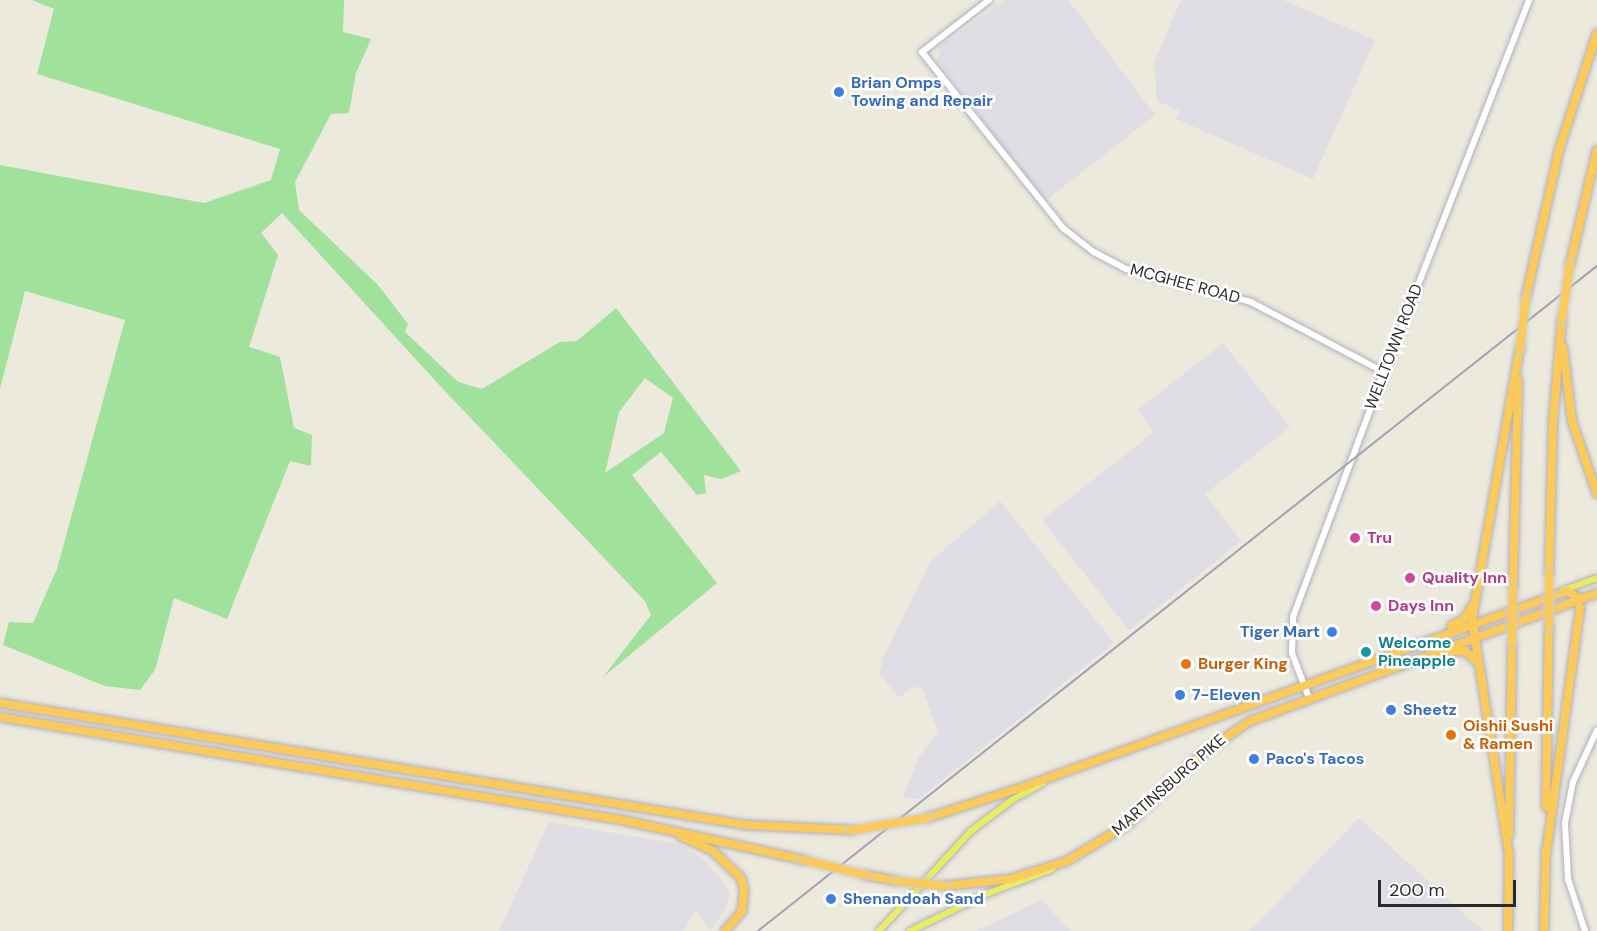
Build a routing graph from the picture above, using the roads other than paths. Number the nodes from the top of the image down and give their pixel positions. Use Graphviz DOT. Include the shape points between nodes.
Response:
graph roads {
  1 [pos="989,0"];
  2 [pos="1529,0"];
  3 [pos="1597,33"];
  4 [pos="1597,150"];
  5 [pos="1562,318"];
  6 [pos="1520,348"];
  7 [pos="1384,372"];
  8 [pos="1597,494"];
  9 [pos="1597,578"];
  10 [pos="1561,591"];
  11 [pos="1597,592"];
  12 [pos="1474,599"];
  13 [pos="1578,600"];
  14 [pos="1473,623"];
  15 [pos="1577,632"];
  16 [pos="1474,638"];
  17 [pos="1423,641"];
  18 [pos="1431,654"];
  19 [pos="1478,667"];
  20 [pos="1303,685"];
  21 [pos="1309,698"];
  22 [pos="0,704"];
  23 [pos="0,717"];
  24 [pos="1597,730"];
  25 [pos="1076,768"];
  26 [pos="521,802"];
  27 [pos="1546,853"];
  28 [pos="1080,855"];
  29 [pos="1509,855"];
  30 [pos="725,931"];
  31 [pos="879,931"];
  32 [pos="910,931"];
  33 [pos="1508,931"];
  34 [pos="1544,931"];
  35 [pos="1585,931"];
  1 -- 7 [label="street, MCGHEE ROAD" via="922,52 1054,218 1083,245 1142,275 1251,302"];
  2 -- 7 [label="street, WELLTOWN ROAD"];
  3 -- 6 [label="highway, bridge" via="1559,150 1526,297"];
  4 -- 5 [label="highway, bridge" via="1570,264"];
  5 -- 8 [label="highway" via="1572,421"];
  5 -- 27 [label="highway, bridge" via="1553,421"];
  6 -- 12 [label="highway"];
  6 -- 29 [label="highway, bridge"];
  7 -- 20 [label="street, WELLTOWN ROAD" via="1292,622 1292,653"];
  9 -- 10 [label="main road, MARTINSBURG PIKE"];
  10 -- 13 [label="highway" via="1570,592"];
  10 -- 14 [label="highway, MARTINSBURG PIKE"];
  11 -- 13 [label="highway, MARTINSBURG PIKE"];
  11 -- 15 [label="highway" via="1585,605"];
  12 -- 14 [label="highway"];
  12 -- 17 [label="highway" via="1464,619"];
  13 -- 15 [label="highway"];
  13 -- 16 [label="highway, MARTINSBURG PIKE"];
  14 -- 16 [label="highway"];
  14 -- 17 [label="highway, MARTINSBURG PIKE"];
  15 -- 27 [label="highway"];
  16 -- 18 [label="highway, MARTINSBURG PIKE"];
  16 -- 19 [label="highway"];
  17 -- 20 [label="highway, MARTINSBURG PIKE"];
  18 -- 19 [label="highway" via="1465,651"];
  18 -- 21 [label="highway, MARTINSBURG PIKE"];
  19 -- 29 [label="highway"];
  20 -- 21 [label="street, WELLTOWN ROAD"];
  20 -- 25 [label="highway, MARTINSBURG PIKE"];
  21 -- 28 [label="highway, MARTINSBURG PIKE" via="1250,721 1220,739 1128,824"];
  22 -- 25 [label="highway, MARTINSBURG PIKE, bridge" via="747,825 852,830 927,818"];
  23 -- 26 [label="highway"];
  24 -- 35 [label="street" via="1573,782 1565,823 1568,879"];
  25 -- 31 [label="main road" via="1020,795 984,820"];
  26 -- 28 [label="highway, MARTINSBURG PIKE, bridge" via="622,819 897,882 944,885 1010,879"];
  26 -- 30 [label="highway" via="676,835 713,851 737,872 744,890 742,911"];
  27 -- 34 [label="highway"];
  28 -- 32 [label="main road"];
  29 -- 33 [label="highway"];
}
